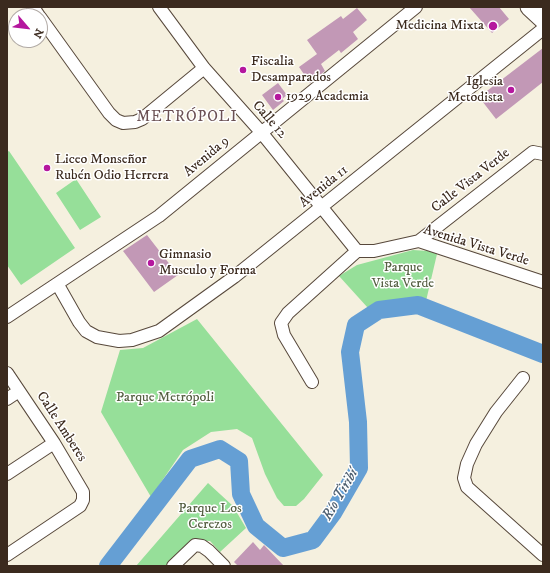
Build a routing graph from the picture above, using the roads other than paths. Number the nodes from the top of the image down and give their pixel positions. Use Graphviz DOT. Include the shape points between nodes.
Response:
graph roads {
  1 [pos="159,7"];
  2 [pos="416,7"];
  3 [pos="529,7"];
  4 [pos="543,20"];
  5 [pos="48,27"];
  6 [pos="543,29"];
  7 [pos="204,68"];
  8 [pos="261,132"];
  9 [pos="543,154"];
  10 [pos="323,207"];
  11 [pos="419,241"];
  12 [pos="357,251"];
  13 [pos="543,282"];
  14 [pos="58,285"];
  15 [pos="7,317"];
  16 [pos="7,373"];
  17 [pos="523,378"];
  18 [pos="312,382"];
  19 [pos="19,391"];
  20 [pos="7,399"];
  21 [pos="54,443"];
  22 [pos="7,474"];
  23 [pos="7,555"];
  24 [pos="543,555"];
  25 [pos="174,566"];
  26 [pos="224,566"];
  1 -- 7 [label="street, Calle 12"];
  2 -- 8 [label="street, Avenida 9"];
  3 -- 4 [label="main road"];
  5 -- 7 [label="street" via="109,113 123,123 142,119"];
  6 -- 10 [label="street, Avenida 11"];
  7 -- 8 [label="street, Calle 12"];
  8 -- 10 [label="street, Calle 12"];
  8 -- 14 [label="street, Avenida 9" via="159,216"];
  9 -- 11 [label="street, Calle Vista Verde" via="533,152"];
  10 -- 12 [label="street, Calle 12"];
  10 -- 14 [label="street, Avenida 11" via="234,277 159,331 132,340 109,340 86,331"];
  11 -- 12 [label="street, Avenida Vista Verde" via="374,251"];
  11 -- 13 [label="street, Avenida Vista Verde"];
  12 -- 18 [label="street" via="288,312 281,323 284,335"];
  14 -- 15 [label="street, Avenida 9"];
  16 -- 19 [label="street, Calle Amberes"];
  17 -- 24 [label="street" via="496,412 476,444 464,478 467,487"];
  19 -- 20 [label="street"];
  19 -- 21 [label="street, Calle Amberes"];
  21 -- 22 [label="street"];
  21 -- 23 [label="street, Calle Amberes" via="83,492 83,500 80,506"];
  25 -- 26 [label="street" via="195,545 209,551"];
}
